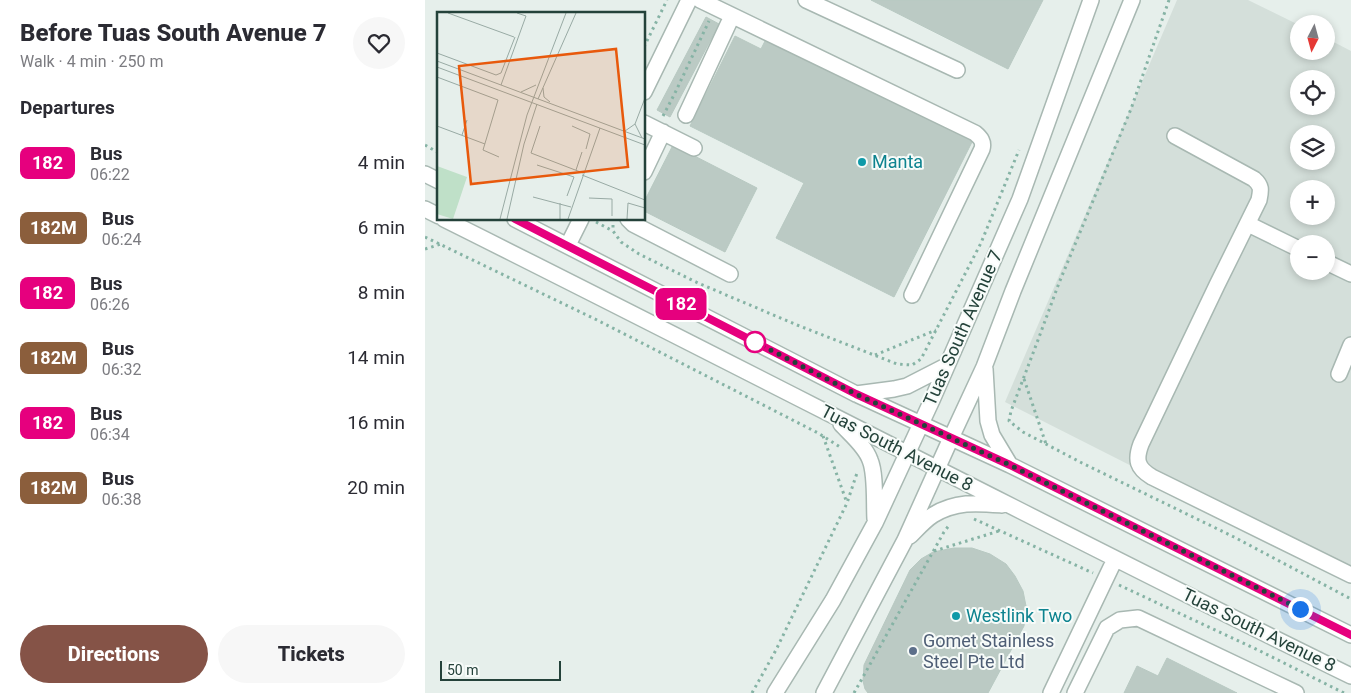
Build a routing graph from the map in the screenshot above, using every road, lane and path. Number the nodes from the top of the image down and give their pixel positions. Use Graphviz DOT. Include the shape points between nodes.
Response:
graph roads {
  1 [pos="661,0"];
  2 [pos="667,0"];
  3 [pos="689,0"];
  4 [pos="700,0"];
  5 [pos="806,0"];
  6 [pos="1091,0"];
  7 [pos="1132,0"];
  8 [pos="1169,0"];
  9 [pos="664,6"];
  10 [pos="715,8"];
  11 [pos="732,16"];
  12 [pos="645,45"];
  13 [pos="957,70"];
  14 [pos="645,90"];
  15 [pos="686,115"];
  16 [pos="654,128"];
  17 [pos="1175,136"];
  18 [pos="425,145"];
  19 [pos="694,148"];
  20 [pos="1020,148"];
  21 [pos="437,151"];
  22 [pos="645,168"];
  23 [pos="425,174"];
  24 [pos="437,179"];
  25 [pos="445,220"];
  26 [pos="517,220"];
  27 [pos="581,220"];
  28 [pos="592,220"];
  29 [pos="614,220"];
  30 [pos="629,220"];
  31 [pos="1248,224"];
  32 [pos="613,232"];
  33 [pos="425,236"];
  34 [pos="441,244"];
  35 [pos="1290,245"];
  36 [pos="568,246"];
  37 [pos="425,249"];
  38 [pos="1335,266"];
  39 [pos="730,274"];
  40 [pos="1351,274"];
  41 [pos="912,295"];
  42 [pos="937,330"];
  43 [pos="1351,345"];
  44 [pos="875,355"];
  45 [pos="947,366"];
  46 [pos="985,367"];
  47 [pos="1339,374"];
  48 [pos="1023,378"];
  49 [pos="856,394"];
  50 [pos="831,414"];
  51 [pos="920,424"];
  52 [pos="823,436"];
  53 [pos="951,438"];
  54 [pos="1047,444"];
  55 [pos="844,449"];
  56 [pos="907,454"];
  57 [pos="1010,465"];
  58 [pos="937,468"];
  59 [pos="858,471"];
  60 [pos="847,504"];
  61 [pos="1011,506"];
  62 [pos="973,519"];
  63 [pos="952,522"];
  64 [pos="875,523"];
  65 [pos="1000,531"];
  66 [pos="905,540"];
  67 [pos="934,551"];
  68 [pos="1115,559"];
  69 [pos="1351,575"];
  70 [pos="1106,578"];
  71 [pos="1351,600"];
  72 [pos="1351,635"];
  73 [pos="1351,676"];
  74 [pos="752,693"];
  75 [pos="775,693"];
  76 [pos="824,693"];
  77 [pos="854,693"];
  78 [pos="1051,693"];
  79 [pos="1075,693"];
  80 [pos="1296,693"];
  81 [pos="1344,693"];
  1 -- 9 [label="path"];
  2 -- 9 [label="path"];
  3 -- 14 [label="street"];
  4 -- 10 [label="street"];
  5 -- 13 [label="street"];
  6 -- 45 [label="street, Tuas South Avenue 7" via="1020,199"];
  7 -- 46 [label="street, Tuas South Avenue 7"];
  8 -- 48 [label="path" via="1131,109"];
  9 -- 12 [label="path"];
  10 -- 11 [label="street"];
  10 -- 16 [label="path" via="675,93"];
  11 -- 15 [label="street"];
  11 -- 41 [label="street" via="975,133 981,139 982,149"];
  16 -- 19 [label="street"];
  16 -- 22 [label="street"];
  17 -- 31 [label="street" via="1259,184 1259,200"];
  18 -- 21 [label="path"];
  20 -- 42 [label="path" via="981,243"];
  23 -- 24 [label="street"];
  25 -- 50 [label="street, Tuas South Avenue 8"];
  26 -- 36 [label="street, Tuas South Avenue 8"];
  27 -- 36 [label="street"];
  28 -- 32 [label="path"];
  29 -- 32 [label="path"];
  30 -- 39 [label="street"];
  31 -- 35 [label="street"];
  31 -- 69 [label="street" via="1141,444 1138,463 1142,472"];
  32 -- 44 [label="path" via="639,254 698,283"];
  33 -- 34 [label="path"];
  34 -- 37 [label="path"];
  34 -- 52 [label="path"];
  36 -- 49 [label="street, Tuas South Avenue 8"];
  38 -- 40 [label="street"];
  42 -- 44 [label="path"];
  42 -- 44 [label="path" via="921,358 912,365 897,364"];
  43 -- 47 [label="street"];
  45 -- 49 [label="street" via="907,386"];
  45 -- 51 [label="street, Tuas South Avenue 7"];
  46 -- 53 [label="street, Tuas South Avenue 7"];
  46 -- 57 [label="street" via="987,421"];
  48 -- 54 [label="path"];
  48 -- 54 [label="path" via="1009,422"];
  49 -- 51 [label="street, Tuas South Avenue 8"];
  50 -- 56 [label="street, Tuas South Avenue 8"];
  50 -- 64 [label="street" via="863,447 871,461"];
  51 -- 53 [label="street, Tuas South Avenue 8"];
  51 -- 56 [label="street, Tuas South Avenue 7"];
  52 -- 55 [label="path"];
  52 -- 60 [label="path"];
  53 -- 57 [label="street, Tuas South Avenue 8"];
  53 -- 58 [label="street, Tuas South Avenue 7"];
  54 -- 71 [label="path" via="1234,537"];
  56 -- 58 [label="street, Tuas South Avenue 8"];
  56 -- 64 [label="street, Tuas South Avenue 7"];
  57 -- 72 [label="street, Tuas South Avenue 8"];
  58 -- 61 [label="street, Tuas South Avenue 8"];
  58 -- 66 [label="street, Tuas South Avenue 7"];
  59 -- 60 [label="path"];
  60 -- 74 [label="path"];
  61 -- 66 [label="street" via="972,502 952,507 933,515"];
  61 -- 68 [label="street, Tuas South Avenue 8"];
  62 -- 65 [label="path"];
  63 -- 67 [label="path"];
  64 -- 75 [label="street, Tuas South Avenue 7" via="833,600"];
  65 -- 67 [label="path"];
  65 -- 70 [label="path"];
  66 -- 76 [label="street, Tuas South Avenue 7"];
  67 -- 77 [label="path"];
  68 -- 70 [label="street"];
  68 -- 73 [label="street, Tuas South Avenue 8"];
  70 -- 78 [label="street"];
  70 -- 81 [label="path"];
  79 -- 80 [label="street" via="1107,628 1119,620 1138,618"];
}
